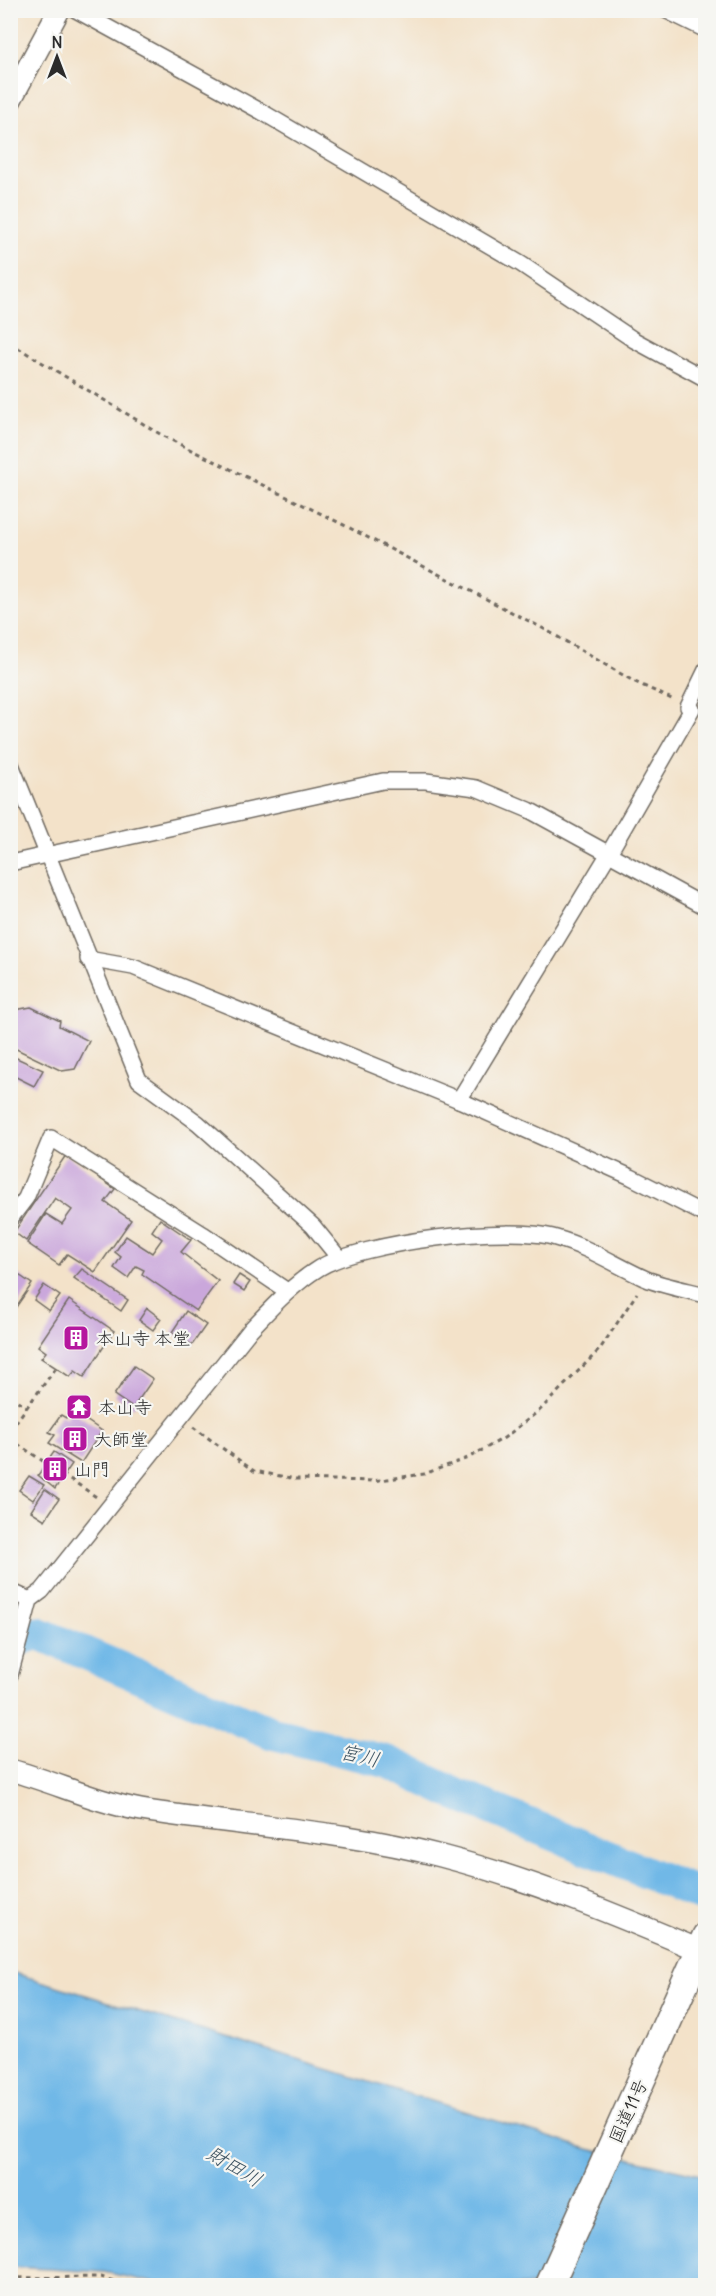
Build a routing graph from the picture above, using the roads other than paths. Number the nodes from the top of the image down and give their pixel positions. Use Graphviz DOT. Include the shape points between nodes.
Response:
graph roads {
  1 [pos="59,10"];
  2 [pos="76,10"];
  3 [pos="665,10"];
  4 [pos="705,30"];
  5 [pos="10,102"];
  6 [pos="705,379"];
  7 [pos="705,670"];
  8 [pos="10,762"];
  9 [pos="49,855"];
  10 [pos="608,855"];
  11 [pos="10,863"];
  12 [pos="705,907"];
  13 [pos="88,959"];
  14 [pos="459,1100"];
  15 [pos="705,1215"];
  16 [pos="10,1219"];
  17 [pos="339,1258"];
  18 [pos="287,1291"];
  19 [pos="705,1295"];
  20 [pos="10,1591"];
  21 [pos="29,1604"];
  22 [pos="10,1675"];
  23 [pos="10,1770"];
  24 [pos="703,1945"];
  25 [pos="549,2286"];
  1 -- 5 [label="street"];
  2 -- 6 [label="street" via="262,112 521,264 634,340"];
  3 -- 4 [label="street"];
  7 -- 10 [label="street" via="690,708"];
  8 -- 9 [label="street"];
  9 -- 10 [label="street" via="383,782 426,781 476,788 529,810"];
  9 -- 11 [label="street"];
  9 -- 13 [label="street"];
  10 -- 12 [label="street"];
  10 -- 14 [label="street"];
  13 -- 14 [label="street" via="133,967"];
  13 -- 17 [label="street" via="139,1080 198,1123 313,1226"];
  14 -- 15 [label="street" via="631,1177"];
  16 -- 18 [label="street" via="26,1197 51,1138"];
  17 -- 18 [label="street"];
  17 -- 19 [label="street" via="407,1242 528,1232 591,1251 646,1279"];
  18 -- 21 [label="street" via="251,1329"];
  20 -- 21 [label="street"];
  21 -- 22 [label="street"];
  23 -- 24 [label="street" via="81,1796 139,1810 373,1841 440,1855 573,1897"];
  24 -- 25 [label="highway, 国道11号"];
}
